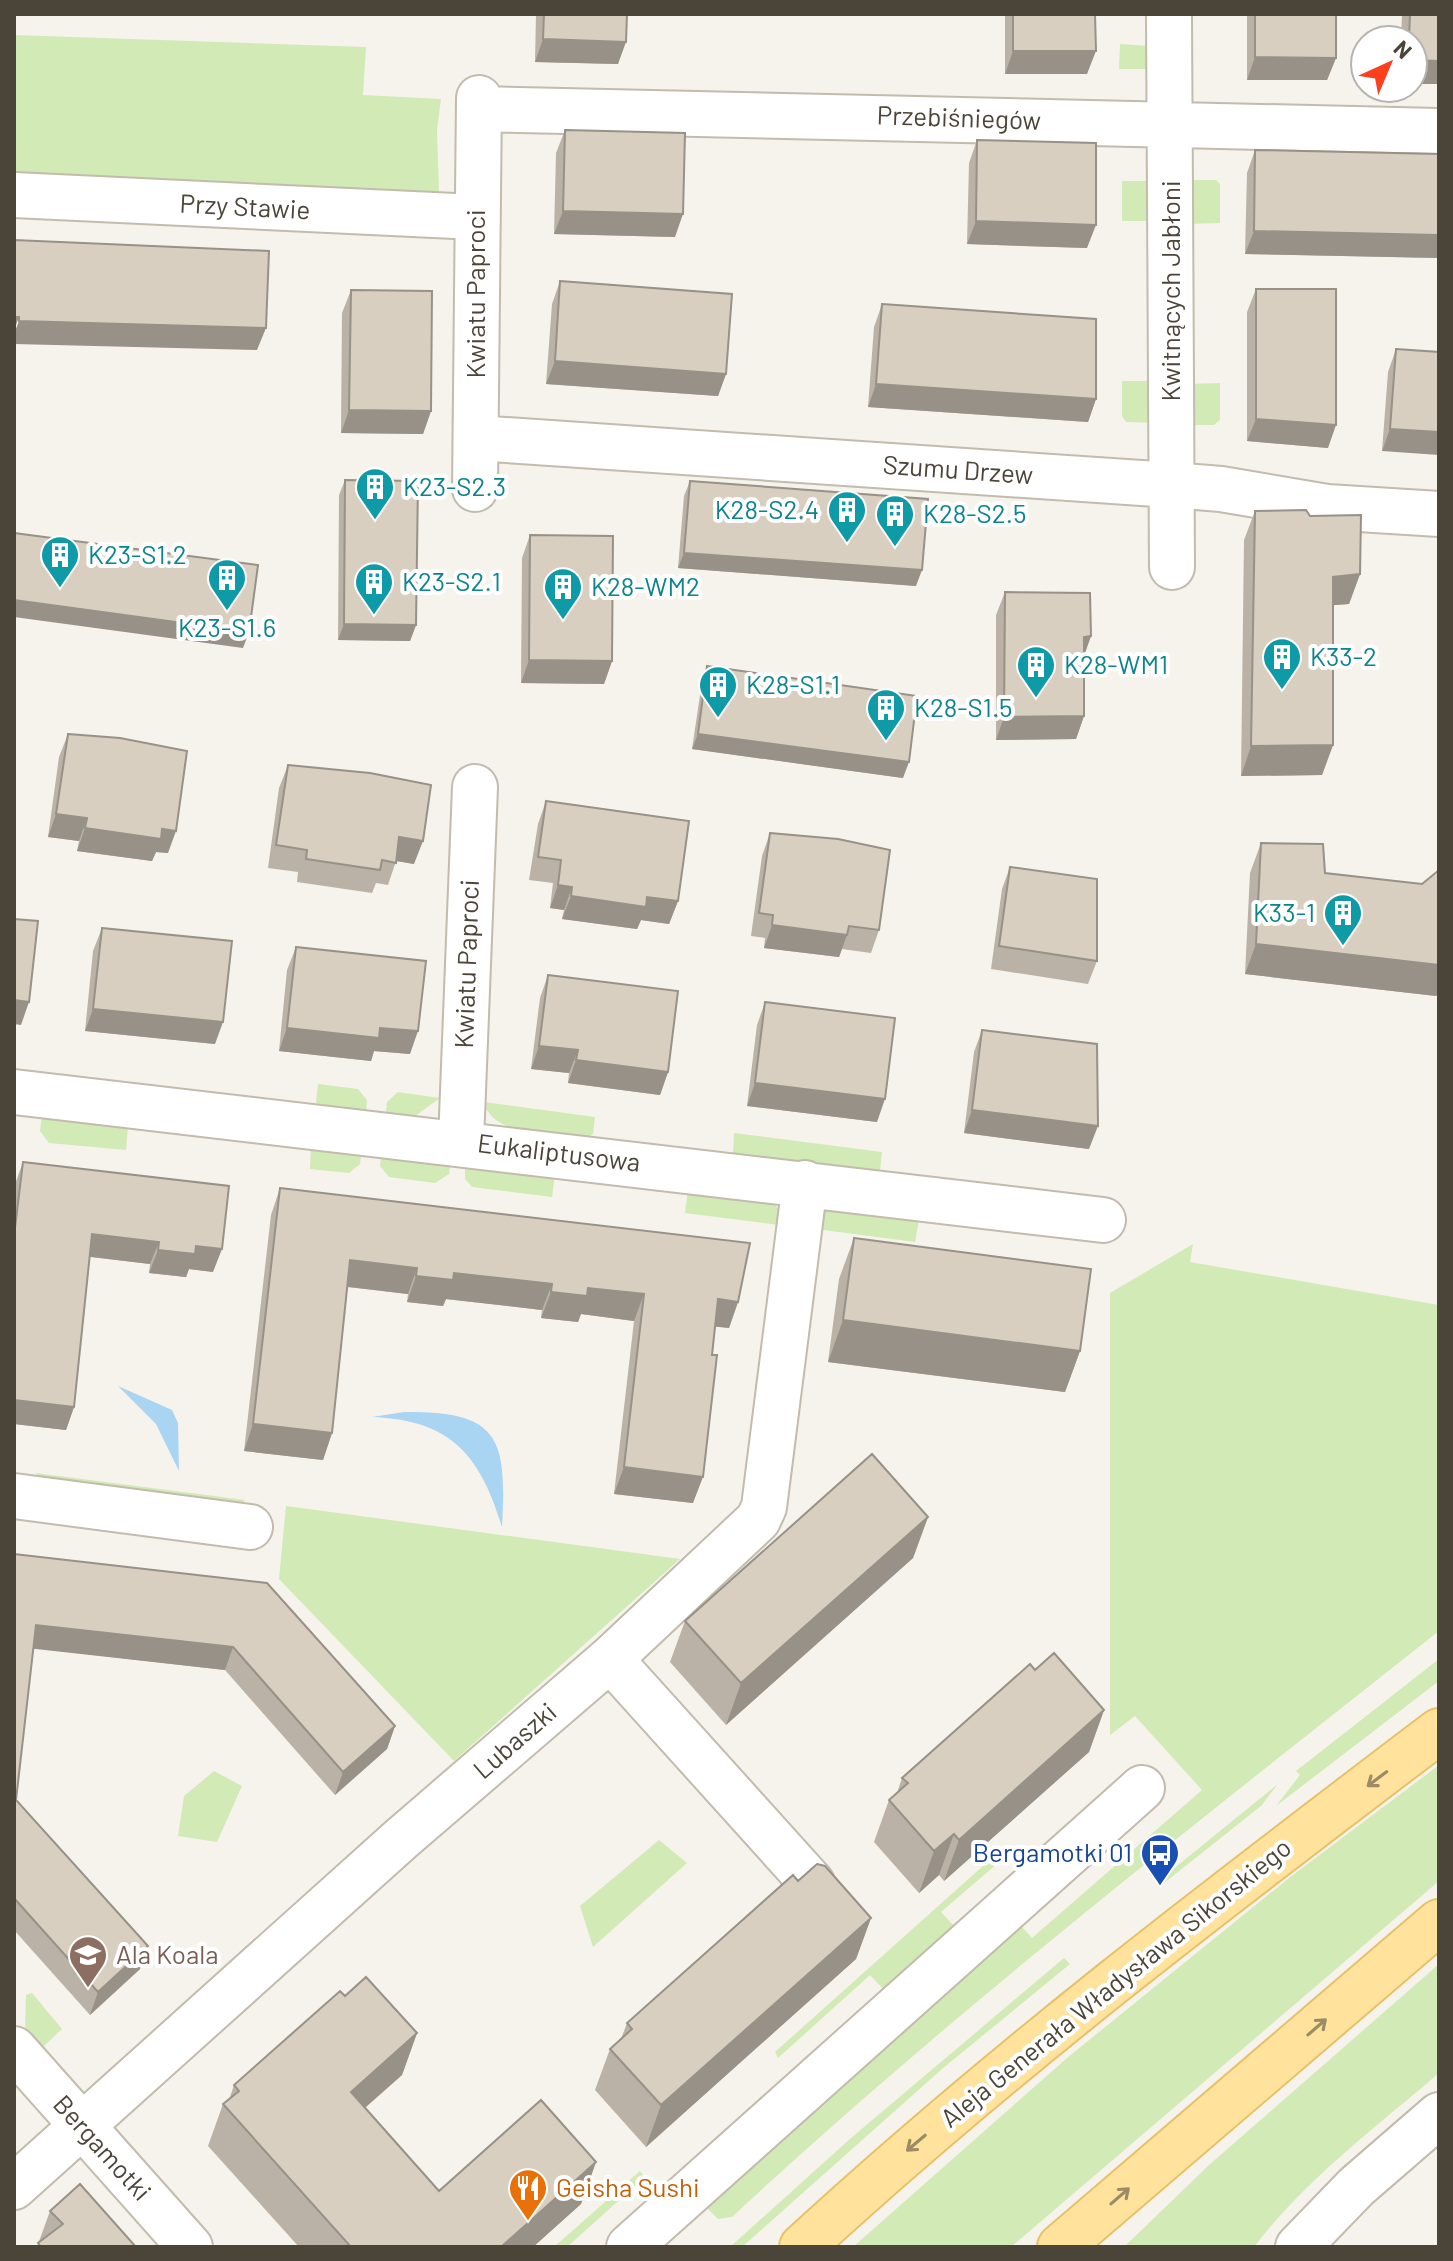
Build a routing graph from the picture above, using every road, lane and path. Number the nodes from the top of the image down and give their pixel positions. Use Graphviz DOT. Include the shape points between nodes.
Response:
graph roads {
  1 [pos="1169,14"];
  2 [pos="479,104"];
  3 [pos="1171,126"];
  4 [pos="1439,131"];
  5 [pos="14,195"];
  6 [pos="476,217"];
  7 [pos="476,438"];
  8 [pos="1171,485"];
  9 [pos="475,489"];
  10 [pos="1439,514"];
  11 [pos="1172,567"];
  12 [pos="475,787"];
  13 [pos="14,1092"];
  14 [pos="461,1142"];
  15 [pos="805,1183"];
  16 [pos="1103,1220"];
  17 [pos="14,1496"];
  18 [pos="250,1527"];
  19 [pos="610,1659"];
  20 [pos="1439,1731"];
  21 [pos="1142,1788"];
  22 [pos="812,1883"];
  23 [pos="1439,1922"];
  24 [pos="14,2049"];
  25 [pos="1439,2115"];
  26 [pos="82,2126"];
  27 [pos="14,2187"];
  28 [pos="190,2247"];
  29 [pos="629,2247"];
  30 [pos="802,2247"];
  31 [pos="1060,2247"];
  32 [pos="1298,2247"];
  1 -- 3 [label="street, Kwitnących Jabłoni"];
  2 -- 3 [label="street, Przebiśniegów"];
  2 -- 6 [label="street, Kwiatu Paproci"];
  3 -- 4 [label="street, Przebiśniegów"];
  3 -- 8 [label="street, Kwitnących Jabłoni"];
  5 -- 6 [label="street, Przy Stawie"];
  6 -- 7 [label="street, Kwiatu Paproci"];
  7 -- 8 [label="street, Szumu Drzew"];
  7 -- 9 [label="street, Kwiatu Paproci"];
  8 -- 10 [label="street, Szumu Drzew" via="1327,507"];
  8 -- 11 [label="street, Kwitnących Jabłoni"];
  12 -- 14 [label="street, Kwiatu Paproci"];
  13 -- 14 [label="street, Eukaliptusowa"];
  14 -- 15 [label="street, Eukaliptusowa"];
  15 -- 16 [label="street, Eukaliptusowa"];
  15 -- 19 [label="street, Lubaszki" via="762,1514"];
  17 -- 18 [label="street"];
  19 -- 22 [label="street"];
  19 -- 26 [label="street, Lubaszki"];
  20 -- 30 [label="main road, Aleja Generała Władysława Sikorskiego, one-way" via="1061,2021"];
  21 -- 29 [label="street"];
  31 -- 23 [label="main road, one-way"];
  24 -- 26 [label="street, Bergamotki"];
  25 -- 32 [label="street" via="1356,2187"];
  26 -- 27 [label="street, Lubaszki"];
  26 -- 28 [label="street, Bergamotki"];
}
